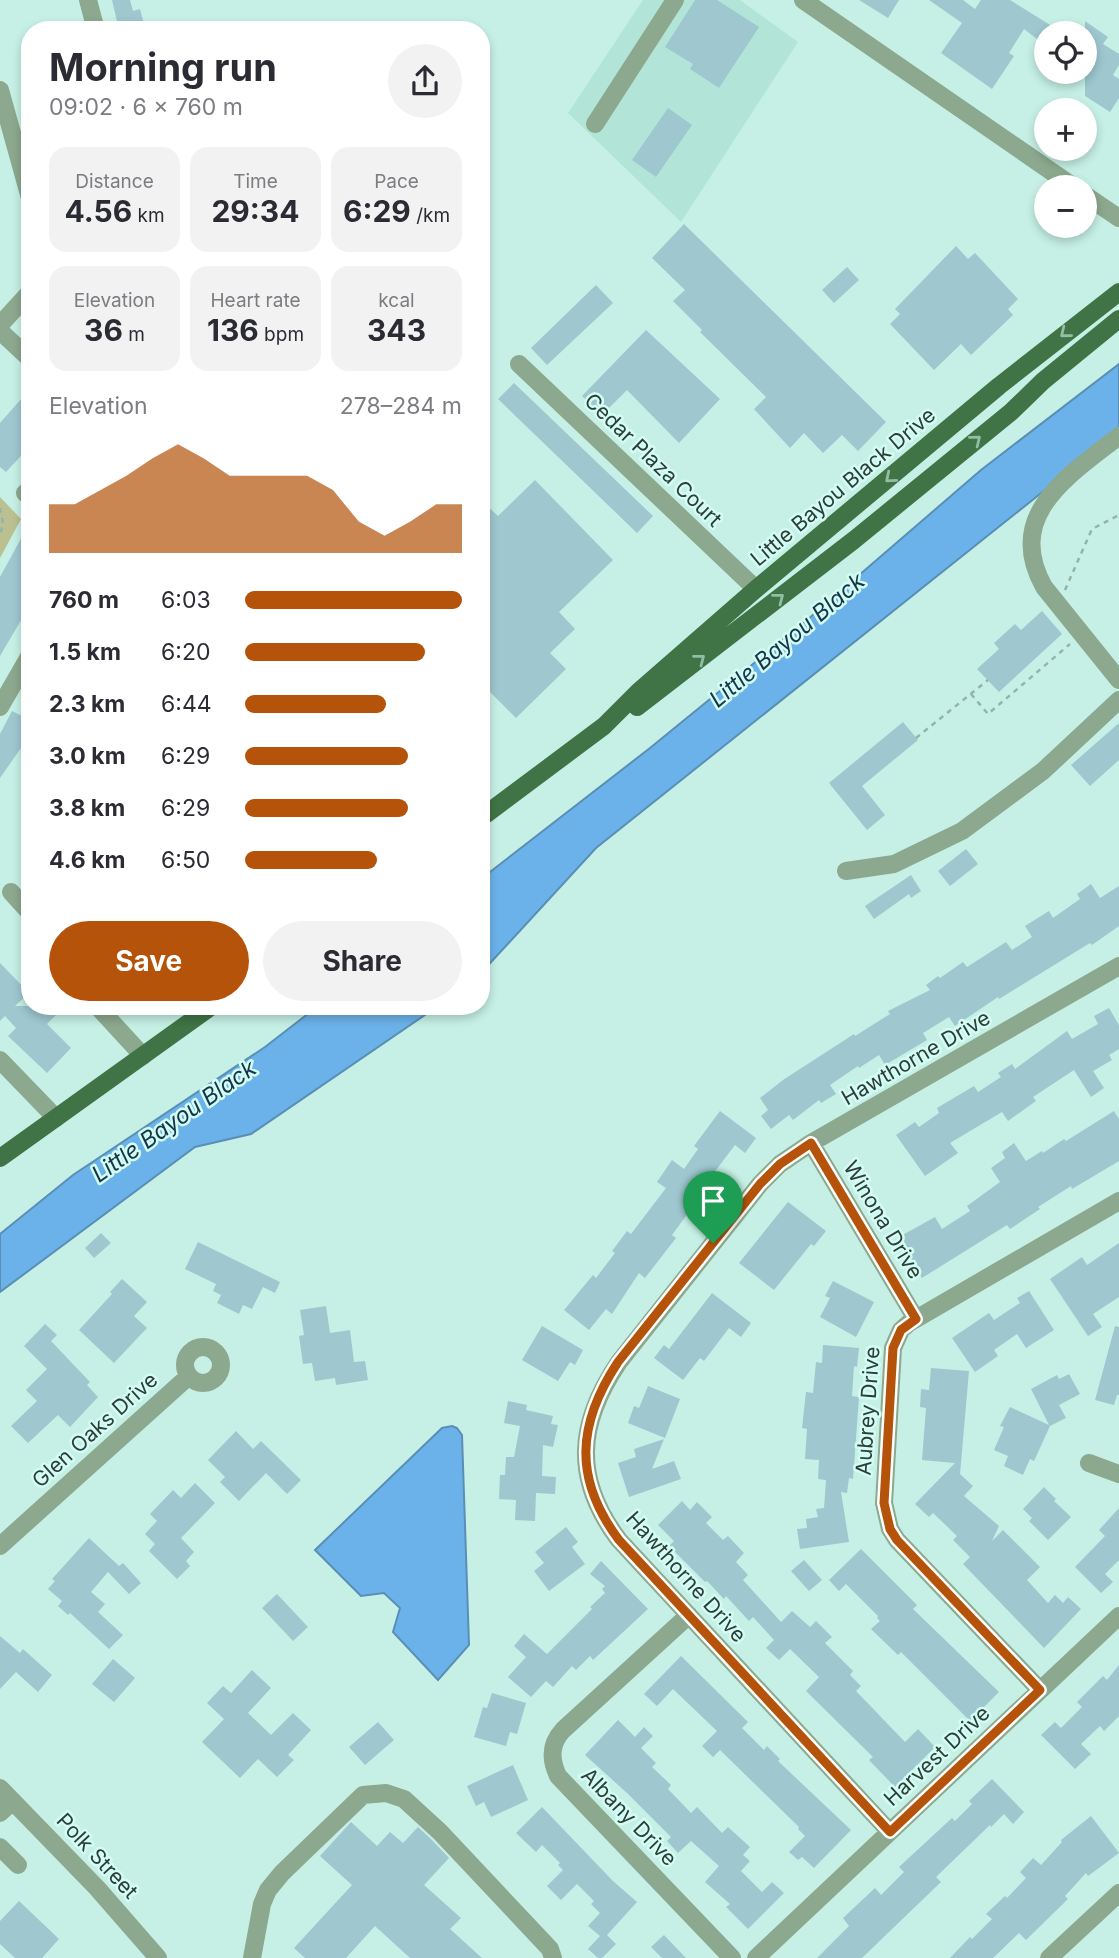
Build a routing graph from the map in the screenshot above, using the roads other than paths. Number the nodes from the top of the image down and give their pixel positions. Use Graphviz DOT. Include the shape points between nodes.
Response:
graph roads {
  1 [pos="88,0"];
  2 [pos="675,0"];
  3 [pos="803,0"];
  4 [pos="94,21"];
  5 [pos="0,90"];
  6 [pos="595,124"];
  7 [pos="21,166"];
  8 [pos="1057,175"];
  9 [pos="1097,203"];
  10 [pos="1119,218"];
  11 [pos="1119,292"];
  12 [pos="21,302"];
  13 [pos="1119,319"];
  14 [pos="0,325"];
  15 [pos="0,331"];
  16 [pos="21,351"];
  17 [pos="519,364"];
  18 [pos="1119,436"];
  19 [pos="756,589"];
  20 [pos="21,670"];
  21 [pos="1119,680"];
  22 [pos="1119,700"];
  23 [pos="0,707"];
  24 [pos="604,726"];
  25 [pos="490,811"];
  26 [pos="846,871"];
  27 [pos="11,892"];
  28 [pos="21,903"];
  29 [pos="1119,966"];
  30 [pos="105,1015"];
  31 [pos="200,1015"];
  32 [pos="144,1056"];
  33 [pos="0,1060"];
  34 [pos="56,1118"];
  35 [pos="811,1143"];
  36 [pos="0,1158"];
  37 [pos="1119,1201"];
  38 [pos="916,1319"];
  39 [pos="189,1376"];
  40 [pos="1088,1463"];
  41 [pos="1119,1474"];
  42 [pos="0,1546"];
  43 [pos="688,1615"];
  44 [pos="1119,1616"];
  45 [pos="1040,1690"];
  46 [pos="0,1788"];
  47 [pos="7,1807"];
  48 [pos="890,1832"];
  49 [pos="0,1847"];
  50 [pos="18,1865"];
  51 [pos="1119,1892"];
  52 [pos="152,1956"];
  53 [pos="253,1958"];
  54 [pos="553,1958"];
  55 [pos="732,1958"];
  56 [pos="756,1958"];
  57 [pos="1049,1958"];
  1 -- 4 [label="street"];
  2 -- 6 [label="street"];
  3 -- 8 [label="street"];
  5 -- 7 [label="street"];
  9 -- 10 [label="street"];
  11 -- 19 [label="main road, Little Bayou Black Drive, one-way"];
  12 -- 14 [label="street"];
  24 -- 13 [label="main road, Little Bayou Black Drive, one-way" via="640,705 854,540"];
  15 -- 16 [label="street"];
  17 -- 19 [label="street, Cedar Plaza Court"];
  18 -- 21 [label="street" via="1053,492 1039,511 1031,534 1036,573"];
  19 -- 24 [label="main road, Little Bayou Black Drive"];
  20 -- 23 [label="street"];
  22 -- 26 [label="street" via="1044,771 962,831 894,864"];
  24 -- 25 [label="main road, Little Bayou Black Drive"];
  27 -- 28 [label="street"];
  29 -- 35 [label="street, Hawthorne Drive"];
  30 -- 32 [label="street"];
  31 -- 32 [label="main road"];
  32 -- 34 [label="main road"];
  33 -- 34 [label="street"];
  34 -- 36 [label="main road"];
  35 -- 38 [label="street, Winona Drive"];
  35 -- 43 [label="street, Hawthorne Drive" via="760,1184 618,1362 591,1414 586,1461 599,1510 619,1540"];
  37 -- 38 [label="street, Aubrey Drive"];
  38 -- 45 [label="street, Aubrey Drive" via="901,1330 893,1348 884,1503 890,1529"];
  39 -- 42 [label="street, Glen Oaks Drive"];
  40 -- 41 [label="street"];
  43 -- 48 [label="street, Hawthorne Drive"];
  43 -- 55 [label="street, Albany Drive" via="563,1730 554,1744 553,1765 558,1776"];
  44 -- 45 [label="street, Harvest Drive"];
  45 -- 48 [label="street, Harvest Drive"];
  46 -- 47 [label="street, Polk Street"];
  47 -- 52 [label="street, Polk Street" via="97,1888"];
  48 -- 56 [label="street, Harvest Drive"];
  49 -- 50 [label="street"];
  51 -- 57 [label="street"];
  53 -- 54 [label="street" via="268,1890 363,1795 386,1793 404,1799 440,1832 550,1949"];
}
